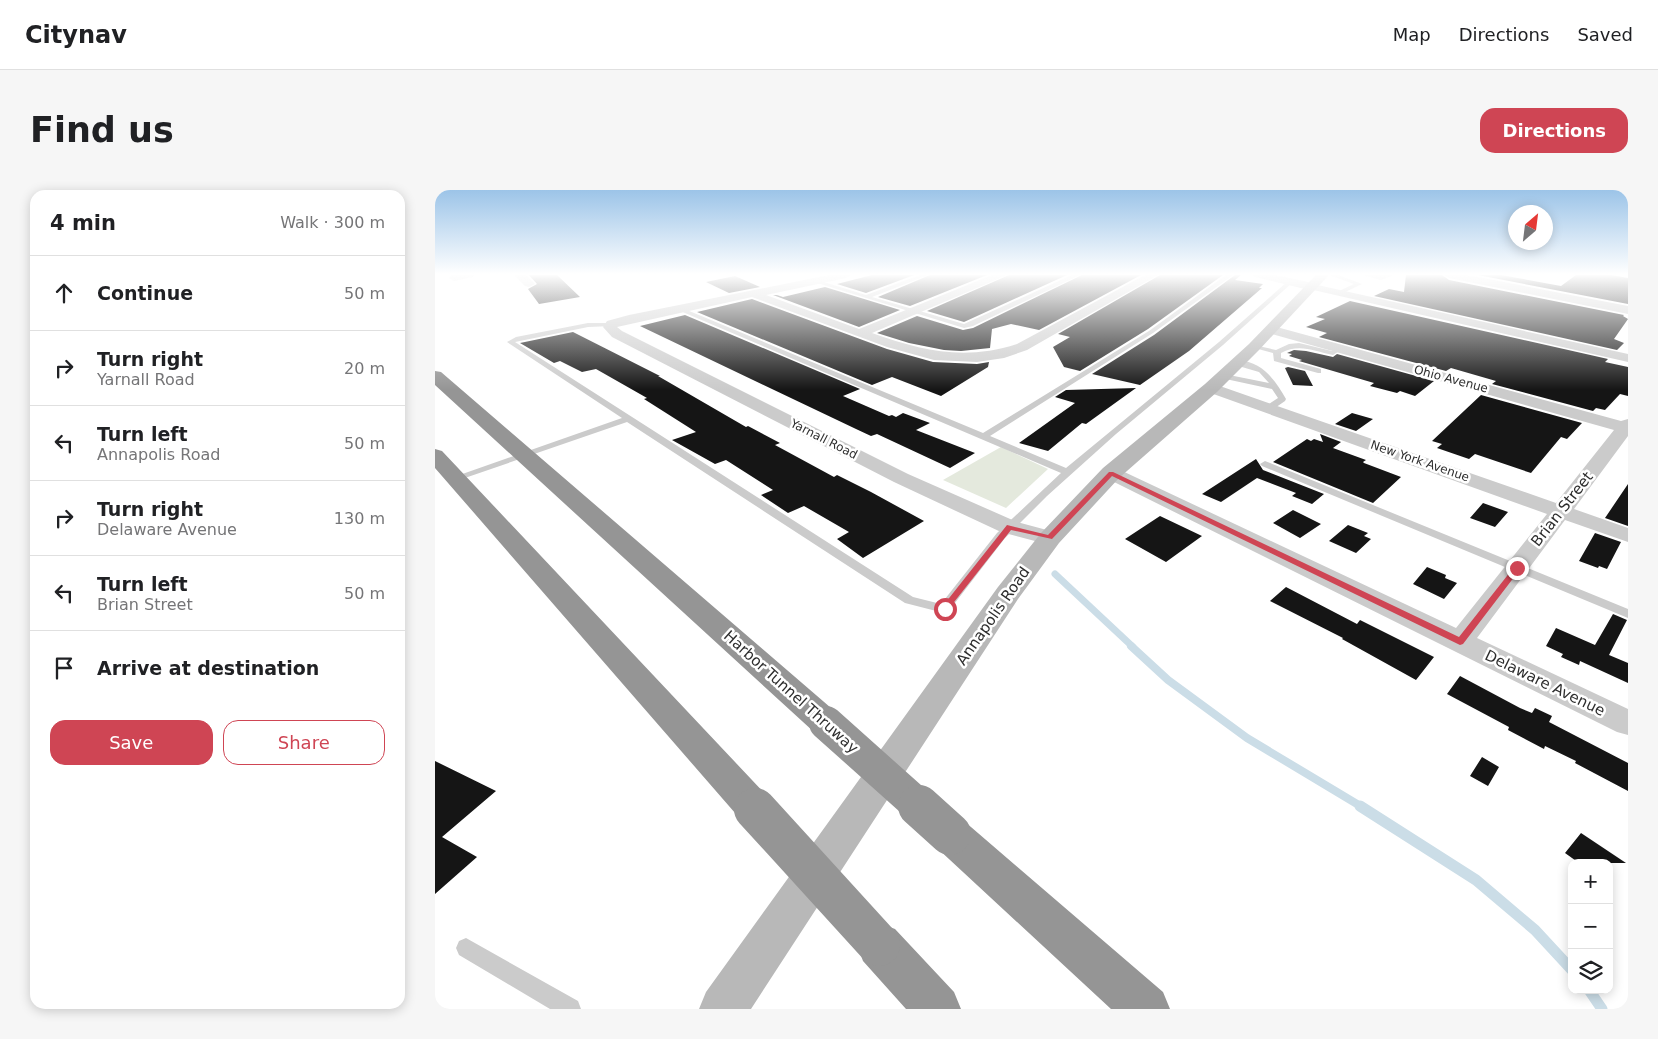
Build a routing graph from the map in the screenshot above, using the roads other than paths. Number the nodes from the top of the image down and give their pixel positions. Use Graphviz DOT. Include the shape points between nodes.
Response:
graph roads {
  1 [pos="661,313"];
  2 [pos="690,313"];
  3 [pos="806,313"];
  4 [pos="908,313"];
  5 [pos="920,313"];
  6 [pos="996,313"];
  7 [pos="1083,313"];
  8 [pos="1177,313"];
  9 [pos="1266,313"];
  10 [pos="1290,313"];
  11 [pos="1447,313"];
  12 [pos="612,324"];
  13 [pos="860,333"];
  14 [pos="1628,358"];
  15 [pos="1246,359"];
  16 [pos="1317,371"];
  17 [pos="435,376"];
  18 [pos="1276,387"];
  19 [pos="1269,408"];
  20 [pos="627,419"];
  21 [pos="1627,426"];
  22 [pos="983,437"];
  23 [pos="435,455"];
  24 [pos="522,455"];
  25 [pos="1265,464"];
  26 [pos="1067,472"];
  27 [pos="1111,473"];
  28 [pos="456,478"];
  29 [pos="1561,511"];
  30 [pos="1009,527"];
  31 [pos="1628,535"];
  32 [pos="1049,538"];
  33 [pos="1517,568"];
  34 [pos="1628,614"];
  35 [pos="1460,642"];
  36 [pos="1628,723"];
  37 [pos="466,948"];
  38 [pos="570,1009"];
  39 [pos="723,1009"];
  40 [pos="937,1009"];
  41 [pos="1146,1009"];
  1 -- 12 [label="street"];
  2 -- 22 [label="lane"];
  3 -- 13 [label="street"];
  4 -- 13 [label="street"];
  5 -- 6 [label="lane" via="957,325 971,325"];
  7 -- 13 [label="street" via="1022,347 998,355 963,359 927,356"];
  8 -- 22 [label="lane"];
  9 -- 26 [label="lane" via="1247,324 1158,395"];
  10 -- 15 [label="main road, Annapolis Road"];
  11 -- 14 [label="street"];
  12 -- 20 [label="lane" via="588,325 510,342"];
  12 -- 30 [label="street, Yarnall Road" via="611,330 626,339 901,478"];
  15 -- 16 [label="lane" via="1277,359"];
  15 -- 18 [label="lane"];
  15 -- 18 [label="lane" via="1269,374"];
  15 -- 19 [label="street, New York Avenue"];
  15 -- 21 [label="street, Ohio Avenue" via="1341,348"];
  15 -- 27 [label="main road, Annapolis Road"];
  17 -- 24 [label="highway, Harbor Tunnel Thruway"];
  18 -- 19 [label="lane" via="1282,399"];
  19 -- 29 [label="street, New York Avenue"];
  20 -- 24 [label="lane"];
  20 -- 30 [label="lane" via="909,600 945,609"];
  21 -- 29 [label="street, Brian Street"];
  22 -- 26 [label="lane"];
  23 -- 28 [label="highway"];
  24 -- 28 [label="lane"];
  24 -- 41 [label="highway, Harbor Tunnel Thruway, bridge"];
  25 -- 33 [label="lane"];
  26 -- 30 [label="lane"];
  27 -- 32 [label="main road, Annapolis Road"];
  27 -- 35 [label="street, Delaware Avenue"];
  28 -- 40 [label="highway, bridge"];
  29 -- 31 [label="street, New York Avenue"];
  29 -- 33 [label="street, Brian Street"];
  30 -- 32 [label="street, Yarnall Road"];
  32 -- 39 [label="main road, Annapolis Road"];
  33 -- 34 [label="lane"];
  33 -- 35 [label="street, Brian Street"];
  35 -- 36 [label="street, Delaware Avenue"];
  37 -- 38 [label="lane"];
}
